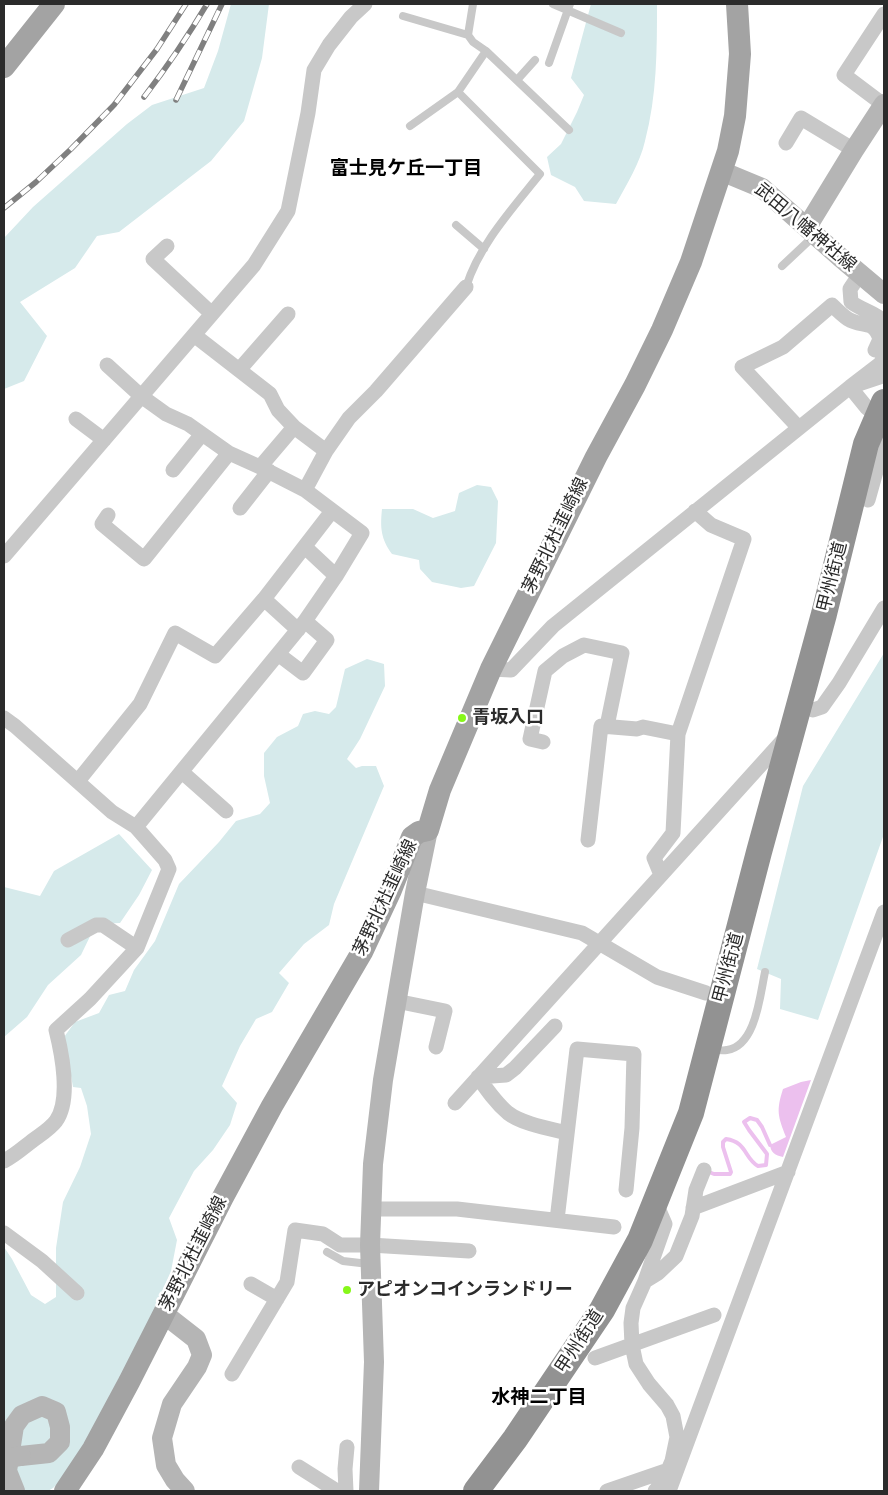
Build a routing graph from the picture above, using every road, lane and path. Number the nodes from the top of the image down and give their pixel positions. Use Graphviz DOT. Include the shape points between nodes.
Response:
graph roads {
  1 [pos="54,4"];
  2 [pos="365,4"];
  3 [pos="473,4"];
  4 [pos="553,4"];
  5 [pos="737,4"];
  6 [pos="569,7"];
  7 [pos="884,14"];
  8 [pos="403,16"];
  9 [pos="621,34"];
  10 [pos="468,35"];
  11 [pos="486,51"];
  12 [pos="534,60"];
  13 [pos="549,63"];
  14 [pos="4,67"];
  15 [pos="517,80"];
  16 [pos="458,92"];
  17 [pos="884,105"];
  18 [pos="410,126"];
  19 [pos="569,130"];
  20 [pos="786,143"];
  21 [pos="854,150"];
  22 [pos="721,171"];
  23 [pos="456,225"];
  24 [pos="811,231"];
  25 [pos="167,246"];
  26 [pos="484,249"];
  27 [pos="782,266"];
  28 [pos="860,274"];
  29 [pos="466,288"];
  30 [pos="884,294"];
  31 [pos="212,314"];
  32 [pos="288,314"];
  33 [pos="875,320"];
  34 [pos="194,335"];
  35 [pos="880,354"];
  36 [pos="107,364"];
  37 [pos="239,370"];
  38 [pos="850,387"];
  39 [pos="141,396"];
  40 [pos="877,396"];
  41 [pos="76,419"];
  42 [pos="294,427"];
  43 [pos="799,428"];
  44 [pos="202,434"];
  45 [pos="884,434"];
  46 [pos="104,440"];
  47 [pos="326,451"];
  48 [pos="229,453"];
  49 [pos="264,469"];
  50 [pos="173,470"];
  51 [pos="305,490"];
  52 [pos="868,500"];
  53 [pos="240,508"];
  54 [pos="332,511"];
  55 [pos="695,511"];
  56 [pos="108,515"];
  57 [pos="305,547"];
  58 [pos="4,556"];
  59 [pos="336,576"];
  60 [pos="264,598"];
  61 [pos="884,608"];
  62 [pos="301,625"];
  63 [pos="278,654"];
  64 [pos="520,661"];
  65 [pos="491,669"];
  66 [pos="545,671"];
  67 [pos="813,710"];
  68 [pos="4,718"];
  69 [pos="608,726"];
  70 [pos="792,730"];
  71 [pos="678,734"];
  72 [pos="542,742"];
  73 [pos="182,772"];
  74 [pos="78,781"];
  75 [pos="226,811"];
  76 [pos="136,826"];
  77 [pos="428,830"];
  78 [pos="588,840"];
  79 [pos="661,875"];
  80 [pos="415,893"];
  81 [pos="884,912"];
  82 [pos="68,940"];
  83 [pos="599,944"];
  84 [pos="138,948"];
  85 [pos="878,949"];
  86 [pos="765,972"];
  87 [pos="706,993"];
  88 [pos="396,1001"];
  89 [pos="555,1026"];
  90 [pos="436,1047"];
  91 [pos="708,1049"];
  92 [pos="478,1077"];
  93 [pos="455,1103"];
  94 [pos="567,1132"];
  95 [pos="4,1161"];
  96 [pos="704,1170"];
  97 [pos="788,1172"];
  98 [pos="626,1190"];
  99 [pos="655,1201"];
  100 [pos="693,1208"];
  101 [pos="371,1209"];
  102 [pos="557,1220"];
  103 [pos="614,1227"];
  104 [pos="4,1233"];
  105 [pos="469,1251"];
  106 [pos="327,1252"];
  107 [pos="371,1255"];
  108 [pos="645,1281"];
  109 [pos="251,1284"];
  110 [pos="77,1293"];
  111 [pos="277,1299"];
  112 [pos="164,1314"];
  113 [pos="714,1315"];
  114 [pos="632,1345"];
  115 [pos="595,1358"];
  116 [pos="232,1374"];
  117 [pos="347,1448"];
  118 [pos="12,1458"];
  119 [pos="299,1467"];
  120 [pos="668,1470"];
  121 [pos="15,1491"];
  122 [pos="65,1491"];
  123 [pos="185,1491"];
  124 [pos="337,1491"];
  125 [pos="346,1491"];
  126 [pos="369,1491"];
  127 [pos="476,1491"];
  128 [pos="607,1491"];
  129 [pos="655,1491"];
  130 [pos="669,1491"];
  1 -- 14 [label="main road"];
  2 -- 31 [label="street" via="329,45 314,70 288,211 254,265"];
  3 -- 10 [label="lane"];
  4 -- 6 [label="lane"];
  5 -- 22 [label="main road, 茅野北杜韮崎線" via="740,54 735,116"];
  6 -- 9 [label="lane"];
  6 -- 13 [label="lane"];
  7 -- 17 [label="street" via="844,75"];
  8 -- 10 [label="lane"];
  10 -- 11 [label="lane"];
  11 -- 15 [label="lane"];
  11 -- 16 [label="lane"];
  12 -- 15 [label="lane"];
  15 -- 19 [label="lane"];
  16 -- 18 [label="lane"];
  16 -- 26 [label="lane" via="540,174"];
  17 -- 21 [label="street"];
  20 -- 21 [label="street" via="801,118"];
  21 -- 24 [label="street"];
  22 -- 24 [label="street, 武田八幡神社線" via="762,188"];
  22 -- 65 [label="main road, 茅野北杜韮崎線" via="691,262 662,330"];
  23 -- 26 [label="lane"];
  24 -- 27 [label="lane"];
  24 -- 28 [label="street, 武田八幡神社線"];
  25 -- 31 [label="street" via="154,259"];
  26 -- 29 [label="lane" via="471,270"];
  28 -- 30 [label="street, 武田八幡神社線"];
  28 -- 33 [label="street" via="850,290 851,302"];
  29 -- 47 [label="street" via="350,418"];
  31 -- 34 [label="street"];
  32 -- 37 [label="street"];
  33 -- 35 [label="street"];
  33 -- 43 [label="street" via="858,323 832,305 784,347 742,367"];
  34 -- 37 [label="street"];
  34 -- 39 [label="street"];
  35 -- 38 [label="street" via="880,364"];
  36 -- 39 [label="street"];
  37 -- 42 [label="street" via="270,394 278,410"];
  38 -- 40 [label="street"];
  38 -- 40 [label="street"];
  38 -- 43 [label="street"];
  39 -- 44 [label="street"];
  39 -- 46 [label="street"];
  40 -- 70 [label="highway, 甲州街道"];
  41 -- 46 [label="street"];
  42 -- 47 [label="street"];
  42 -- 49 [label="street"];
  43 -- 55 [label="street"];
  44 -- 48 [label="street"];
  44 -- 50 [label="street"];
  45 -- 52 [label="street"];
  46 -- 58 [label="street"];
  47 -- 51 [label="street"];
  48 -- 49 [label="street"];
  48 -- 56 [label="street" via="144,559 102,524"];
  49 -- 51 [label="street"];
  49 -- 53 [label="street"];
  51 -- 54 [label="street"];
  54 -- 57 [label="street"];
  54 -- 59 [label="street" via="362,533"];
  55 -- 64 [label="street" via="553,626"];
  55 -- 71 [label="street" via="710,525 744,539"];
  57 -- 59 [label="street"];
  57 -- 60 [label="street"];
  59 -- 62 [label="street"];
  60 -- 62 [label="street"];
  60 -- 74 [label="street" via="215,656 175,633 140,704"];
  61 -- 67 [label="street" via="822,708"];
  62 -- 63 [label="street"];
  62 -- 63 [label="street" via="327,640 303,673"];
  63 -- 73 [label="street"];
  64 -- 65 [label="street" via="511,670"];
  64 -- 66 [label="street"];
  65 -- 77 [label="main road, 茅野北杜韮崎線" via="440,790"];
  66 -- 69 [label="street" via="584,645 622,653"];
  66 -- 72 [label="street" via="530,739"];
  68 -- 74 [label="street"];
  69 -- 71 [label="street" via="643,727"];
  69 -- 78 [label="street" via="601,726"];
  70 -- 79 [label="street"];
  70 -- 91 [label="highway, 甲州街道"];
  71 -- 79 [label="street" via="673,833 654,858"];
  73 -- 75 [label="street"];
  73 -- 76 [label="street"];
  74 -- 76 [label="street" via="112,812"];
  76 -- 84 [label="street" via="169,869"];
  77 -- 80 [label="street"];
  77 -- 112 [label="main road, 茅野北杜韮崎線" via="412,837 362,952 272,1106"];
  79 -- 83 [label="street"];
  80 -- 83 [label="street" via="582,933"];
  80 -- 88 [label="street"];
  81 -- 85 [label="street"];
  82 -- 84 [label="street" via="96,925 103,925"];
  83 -- 87 [label="street" via="657,977"];
  83 -- 92 [label="street"];
  84 -- 95 [label="street" via="56,1030 64,1073 63,1104 57,1120"];
  85 -- 97 [label="street"];
  86 -- 91 [label="lane" via="753,1024 743,1043 728,1050"];
  88 -- 90 [label="street" via="445,1011"];
  88 -- 101 [label="street" via="383,1080"];
  89 -- 92 [label="street" via="506,1075"];
  91 -- 99 [label="highway, 甲州街道" via="691,1113"];
  92 -- 93 [label="street"];
  92 -- 94 [label="street" via="510,1114 536,1126"];
  94 -- 98 [label="street" via="577,1049 634,1054"];
  94 -- 102 [label="street"];
  96 -- 100 [label="street"];
  97 -- 100 [label="street"];
  97 -- 130 [label="street"];
  99 -- 108 [label="street" via="664,1224"];
  99 -- 127 [label="highway, 甲州街道" via="640,1240 602,1310"];
  100 -- 108 [label="street" via="676,1256"];
  101 -- 102 [label="street" via="457,1209"];
  101 -- 107 [label="street"];
  102 -- 103 [label="street"];
  104 -- 110 [label="street"];
  105 -- 107 [label="street"];
  106 -- 107 [label="lane" via="343,1261"];
  107 -- 111 [label="street" via="340,1245 323,1234 295,1230 287,1282"];
  107 -- 126 [label="street" via="374,1362"];
  108 -- 114 [label="street" via="633,1308"];
  109 -- 111 [label="street"];
  111 -- 116 [label="street"];
  112 -- 122 [label="main road, 茅野北杜韮崎線" via="93,1449"];
  112 -- 123 [label="street" via="196,1339 202,1355 172,1404 162,1438 166,1465"];
  113 -- 114 [label="street"];
  114 -- 115 [label="street"];
  114 -- 120 [label="street" via="636,1364 673,1416 677,1437"];
  117 -- 125 [label="street"];
  118 -- 121 [label="street" via="50,1453 60,1442 56,1412 42,1406 22,1415 14,1426 7,1471"];
  119 -- 124 [label="street"];
  120 -- 128 [label="street"];
  120 -- 129 [label="street"];
}
